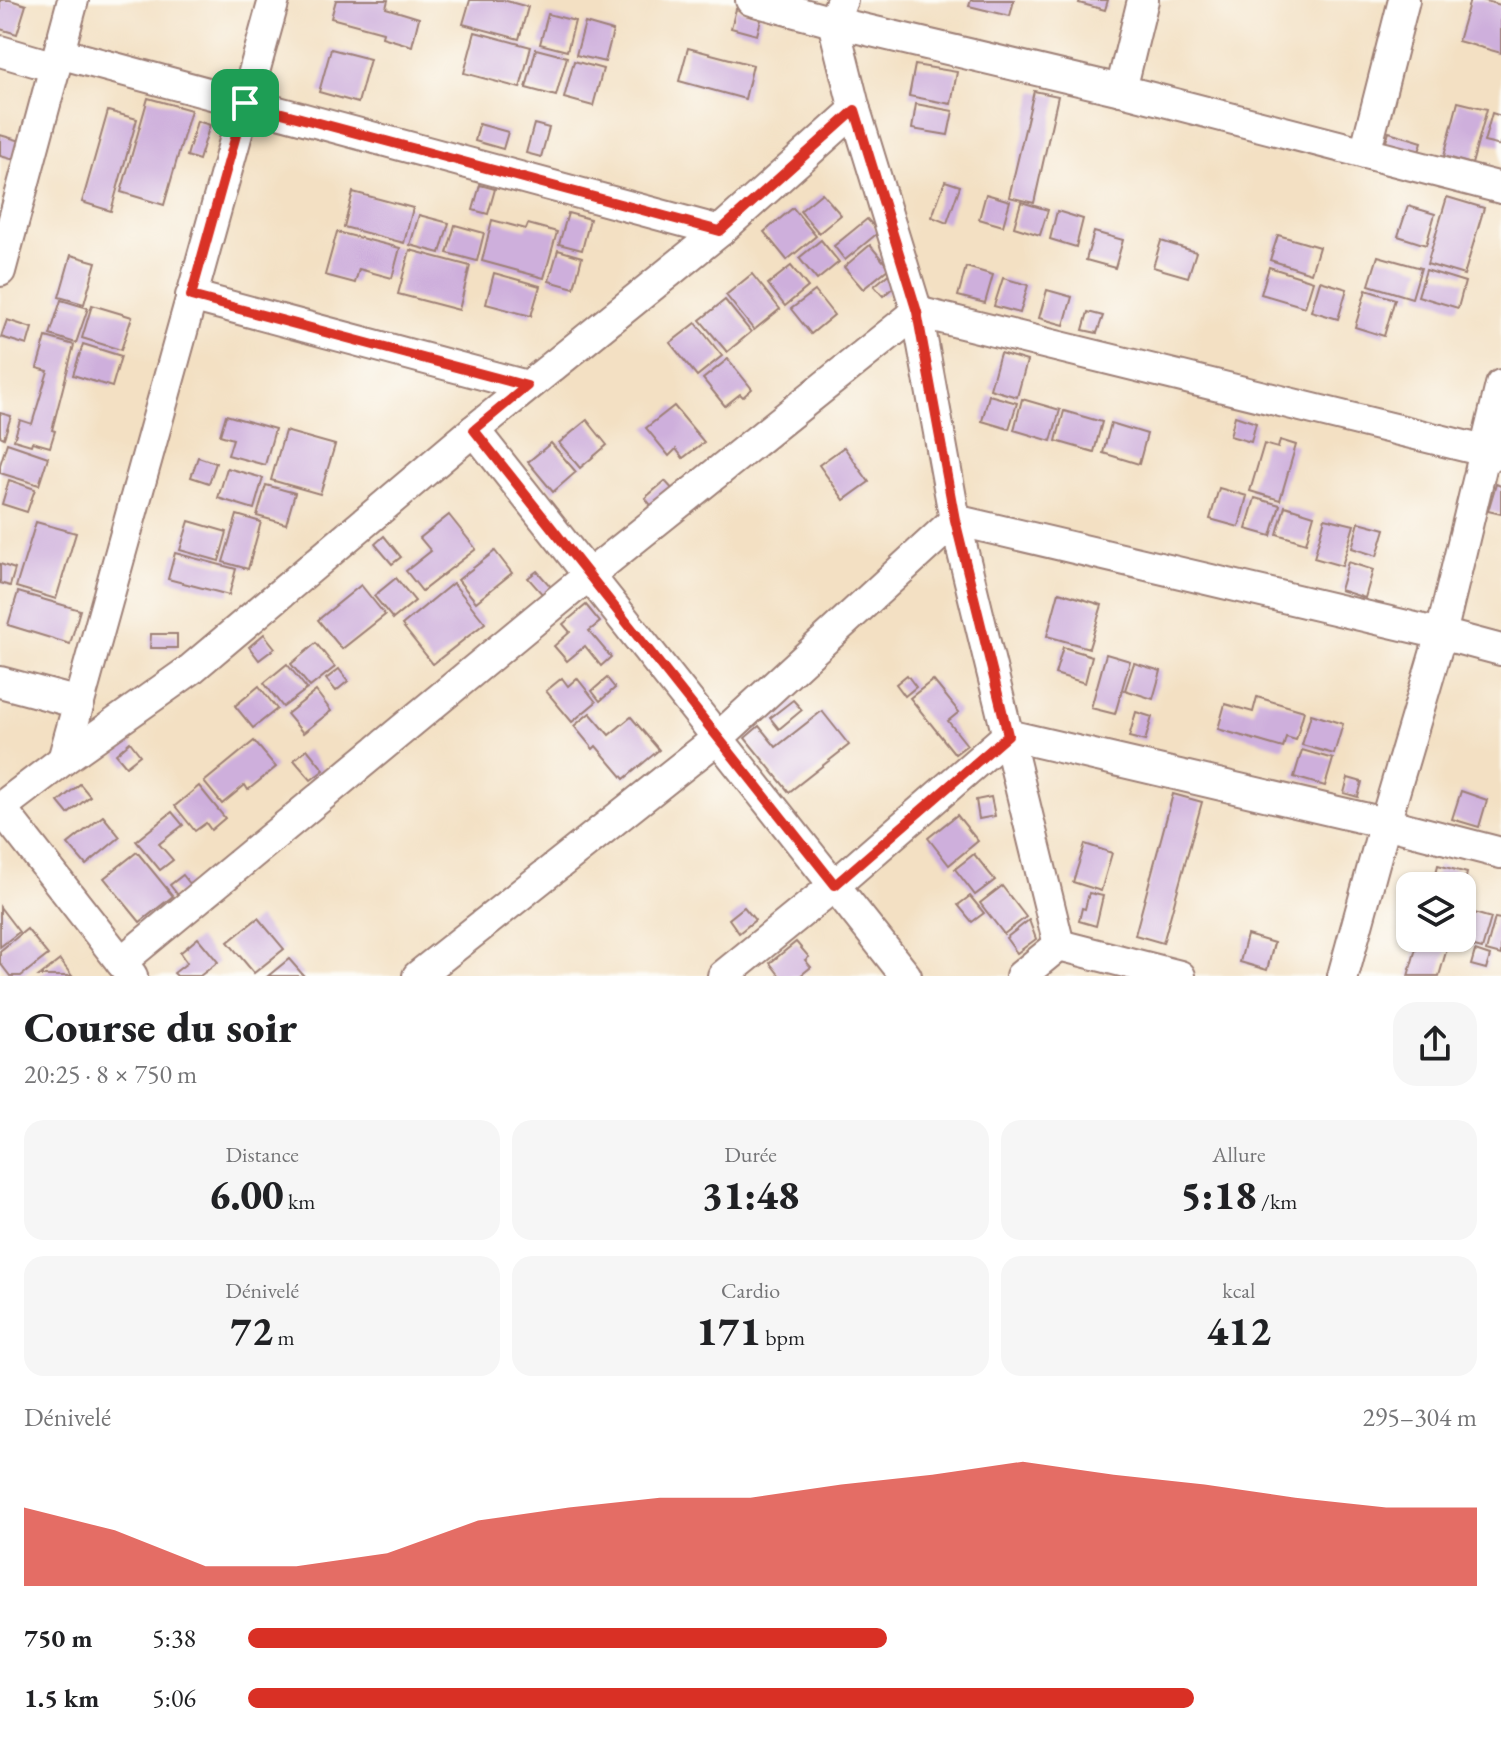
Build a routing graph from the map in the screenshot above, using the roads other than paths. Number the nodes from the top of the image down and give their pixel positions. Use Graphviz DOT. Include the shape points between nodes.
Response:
graph roads {
  1 [pos="73,0"];
  2 [pos="274,0"];
  3 [pos="751,0"];
  4 [pos="1143,0"];
  5 [pos="1404,0"];
  6 [pos="838,11"];
  7 [pos="0,51"];
  8 [pos="57,60"];
  9 [pos="1121,90"];
  10 [pos="245,103"];
  11 [pos="855,110"];
  12 [pos="1365,153"];
  13 [pos="1501,188"];
  14 [pos="720,231"];
  15 [pos="0,271"];
  16 [pos="191,296"];
  17 [pos="917,312"];
  18 [pos="1501,385"];
  19 [pos="527,386"];
  20 [pos="474,430"];
  21 [pos="1493,453"];
  22 [pos="955,520"];
  23 [pos="588,576"];
  24 [pos="1441,634"];
  25 [pos="1501,650"];
  26 [pos="0,682"];
  27 [pos="79,703"];
  28 [pos="1008,735"];
  29 [pos="718,738"];
  30 [pos="63,760"];
  31 [pos="0,808"];
  32 [pos="1385,823"];
  33 [pos="1501,853"];
  34 [pos="835,885"];
  35 [pos="1059,945"];
  36 [pos="126,969"];
  37 [pos="418,976"];
  38 [pos="723,976"];
  39 [pos="906,976"];
  40 [pos="1021,976"];
  41 [pos="1180,976"];
  42 [pos="1343,976"];
  1 -- 8 [label="street"];
  2 -- 10 [label="street"];
  3 -- 6 [label="street"];
  4 -- 9 [label="street"];
  5 -- 12 [label="street"];
  6 -- 9 [label="street"];
  6 -- 11 [label="street"];
  7 -- 8 [label="street"];
  8 -- 10 [label="street"];
  8 -- 15 [label="street"];
  9 -- 12 [label="street"];
  10 -- 14 [label="street"];
  10 -- 16 [label="street"];
  11 -- 14 [label="street"];
  11 -- 17 [label="street"];
  12 -- 13 [label="street"];
  14 -- 19 [label="street"];
  16 -- 19 [label="street"];
  16 -- 27 [label="street"];
  17 -- 21 [label="street"];
  17 -- 22 [label="street"];
  17 -- 23 [label="street"];
  18 -- 21 [label="street"];
  19 -- 20 [label="street"];
  20 -- 23 [label="street"];
  20 -- 30 [label="street" via="190,670"];
  21 -- 24 [label="street"];
  22 -- 24 [label="street"];
  22 -- 28 [label="street"];
  22 -- 29 [label="street"];
  23 -- 29 [label="street"];
  23 -- 36 [label="street"];
  24 -- 25 [label="street"];
  24 -- 32 [label="street"];
  26 -- 27 [label="street"];
  27 -- 30 [label="street"];
  28 -- 32 [label="street"];
  28 -- 34 [label="street"];
  28 -- 35 [label="street"];
  29 -- 34 [label="street"];
  29 -- 37 [label="street"];
  30 -- 31 [label="street"];
  31 -- 36 [label="street"];
  32 -- 33 [label="street"];
  32 -- 42 [label="street"];
  34 -- 38 [label="street"];
  34 -- 39 [label="street"];
  35 -- 40 [label="street"];
  35 -- 41 [label="street"];
}
